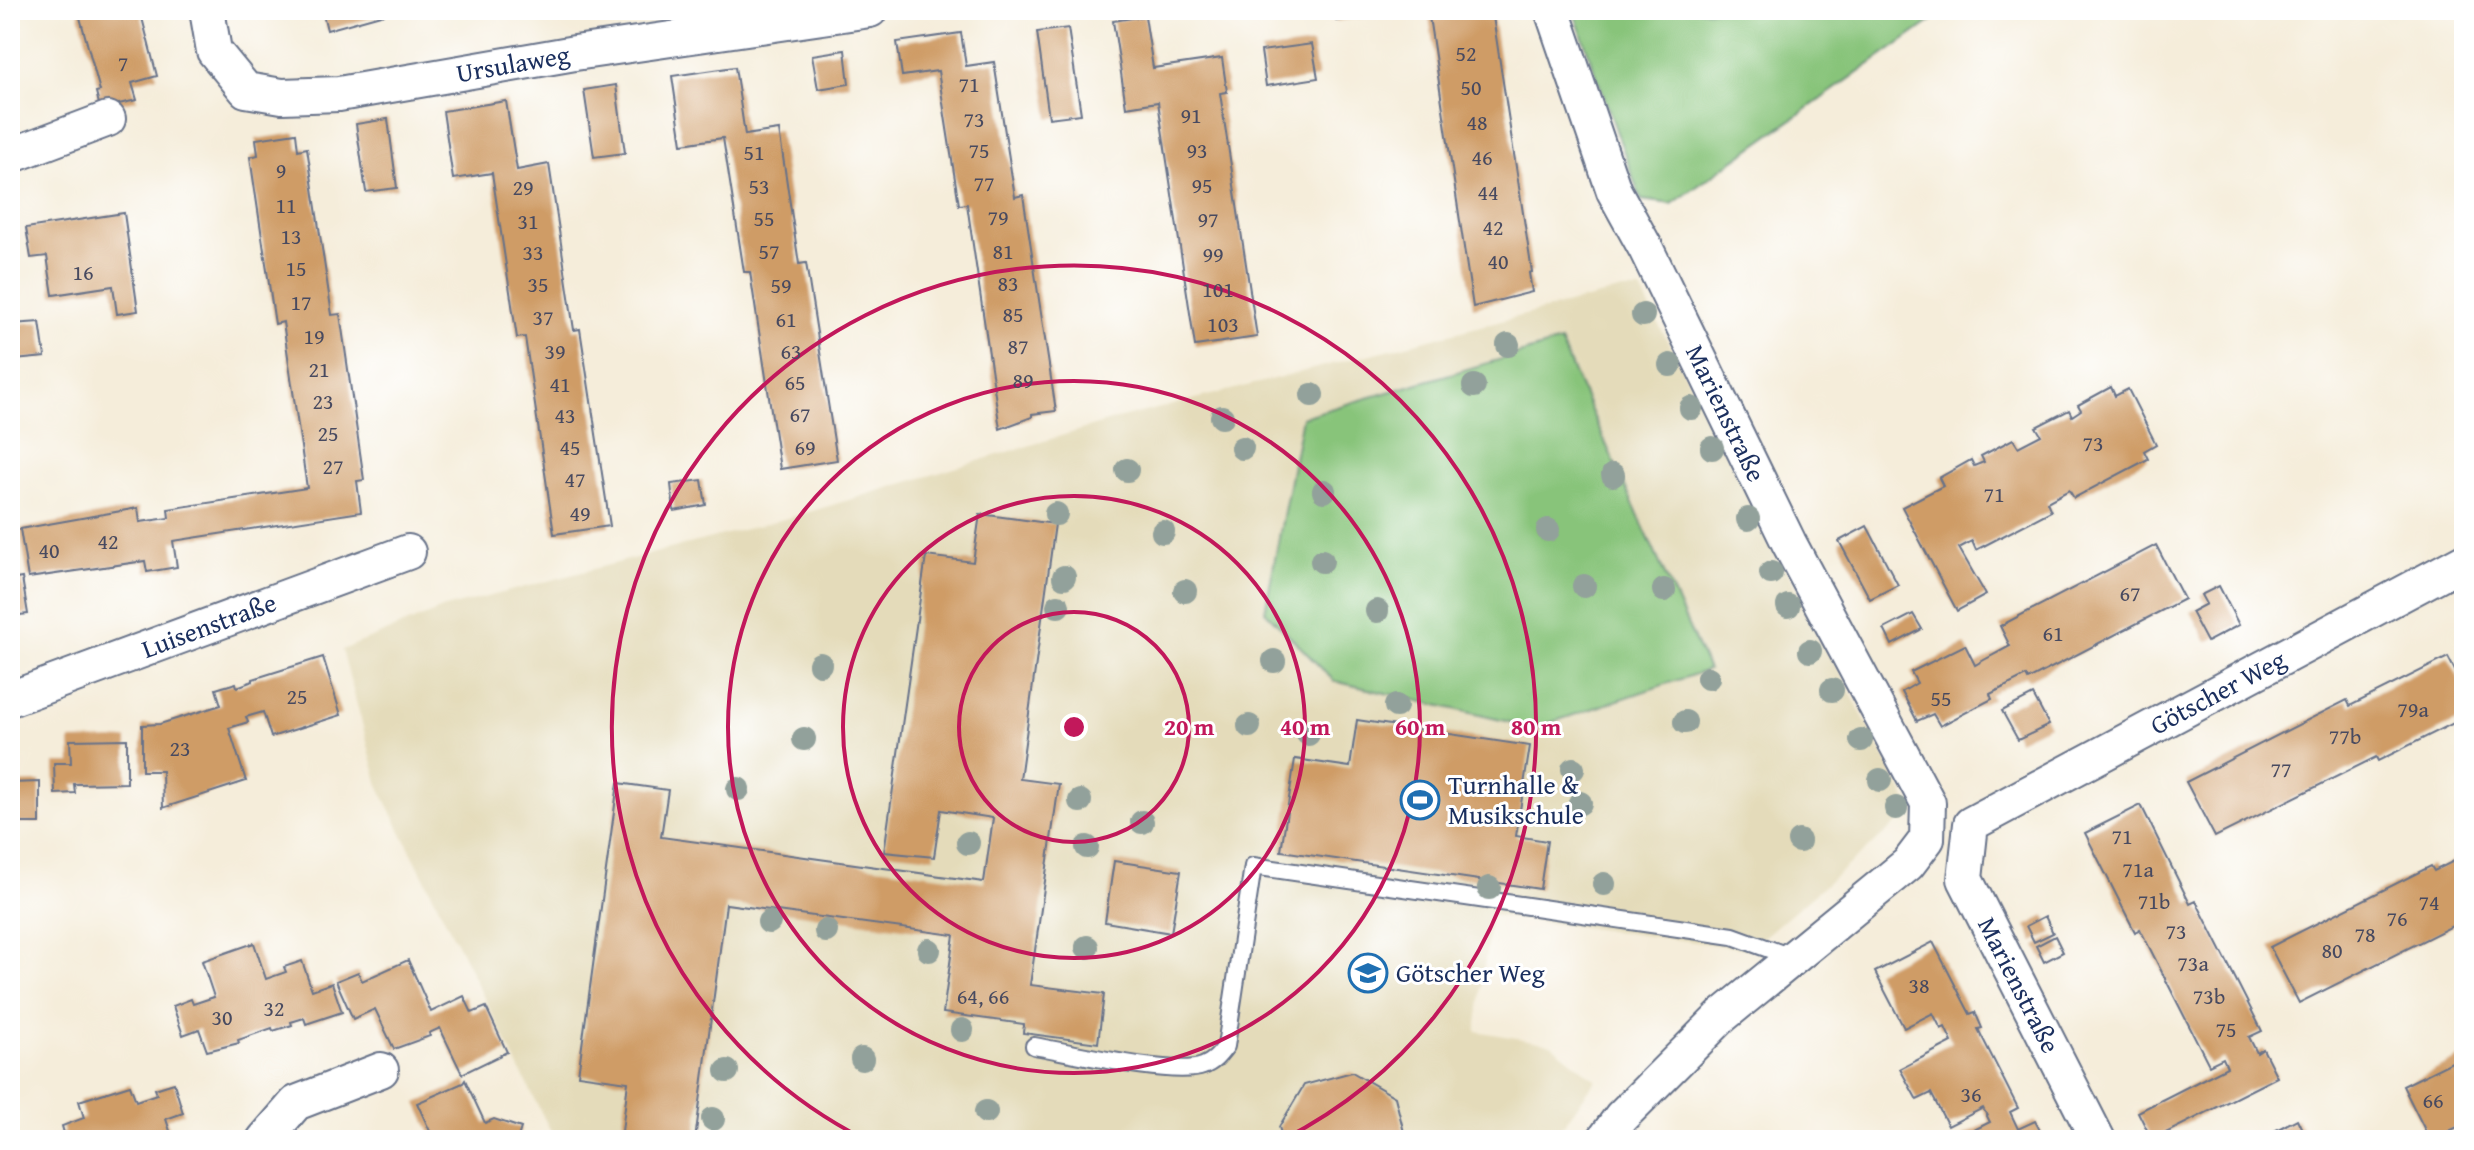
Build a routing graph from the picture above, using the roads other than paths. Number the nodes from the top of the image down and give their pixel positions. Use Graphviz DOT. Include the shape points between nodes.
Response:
graph roads {
  1 [pos="207,10"];
  2 [pos="870,10"];
  3 [pos="1552,10"];
  4 [pos="108,119"];
  5 [pos="10,156"];
  6 [pos="408,552"];
  7 [pos="2464,561"];
  8 [pos="10,699"];
  9 [pos="1971,824"];
  10 [pos="1791,957"];
  11 [pos="1034,1046"];
  12 [pos="381,1070"];
  13 [pos="264,1140"];
  14 [pos="1604,1140"];
  15 [pos="2098,1140"];
  1 -- 2 [label="street, Ursulaweg" via="214,51 246,90 282,96 339,94"];
  3 -- 10 [label="street, Marienstraße" via="1614,191 1789,543 1928,803 1927,839 1908,864"];
  4 -- 5 [label="street"];
  6 -- 8 [label="street, Luisenstraße"];
  7 -- 9 [label="street, Götscher Weg"];
  9 -- 15 [label="street, Marienstraße" via="1965,879"];
  10 -- 11 [label="lane" via="1733,936 1253,866 1226,1046 1216,1060 1176,1070"];
  10 -- 14 [label="street" via="1722,1016"];
  12 -- 13 [label="street" via="296,1103"];
}
